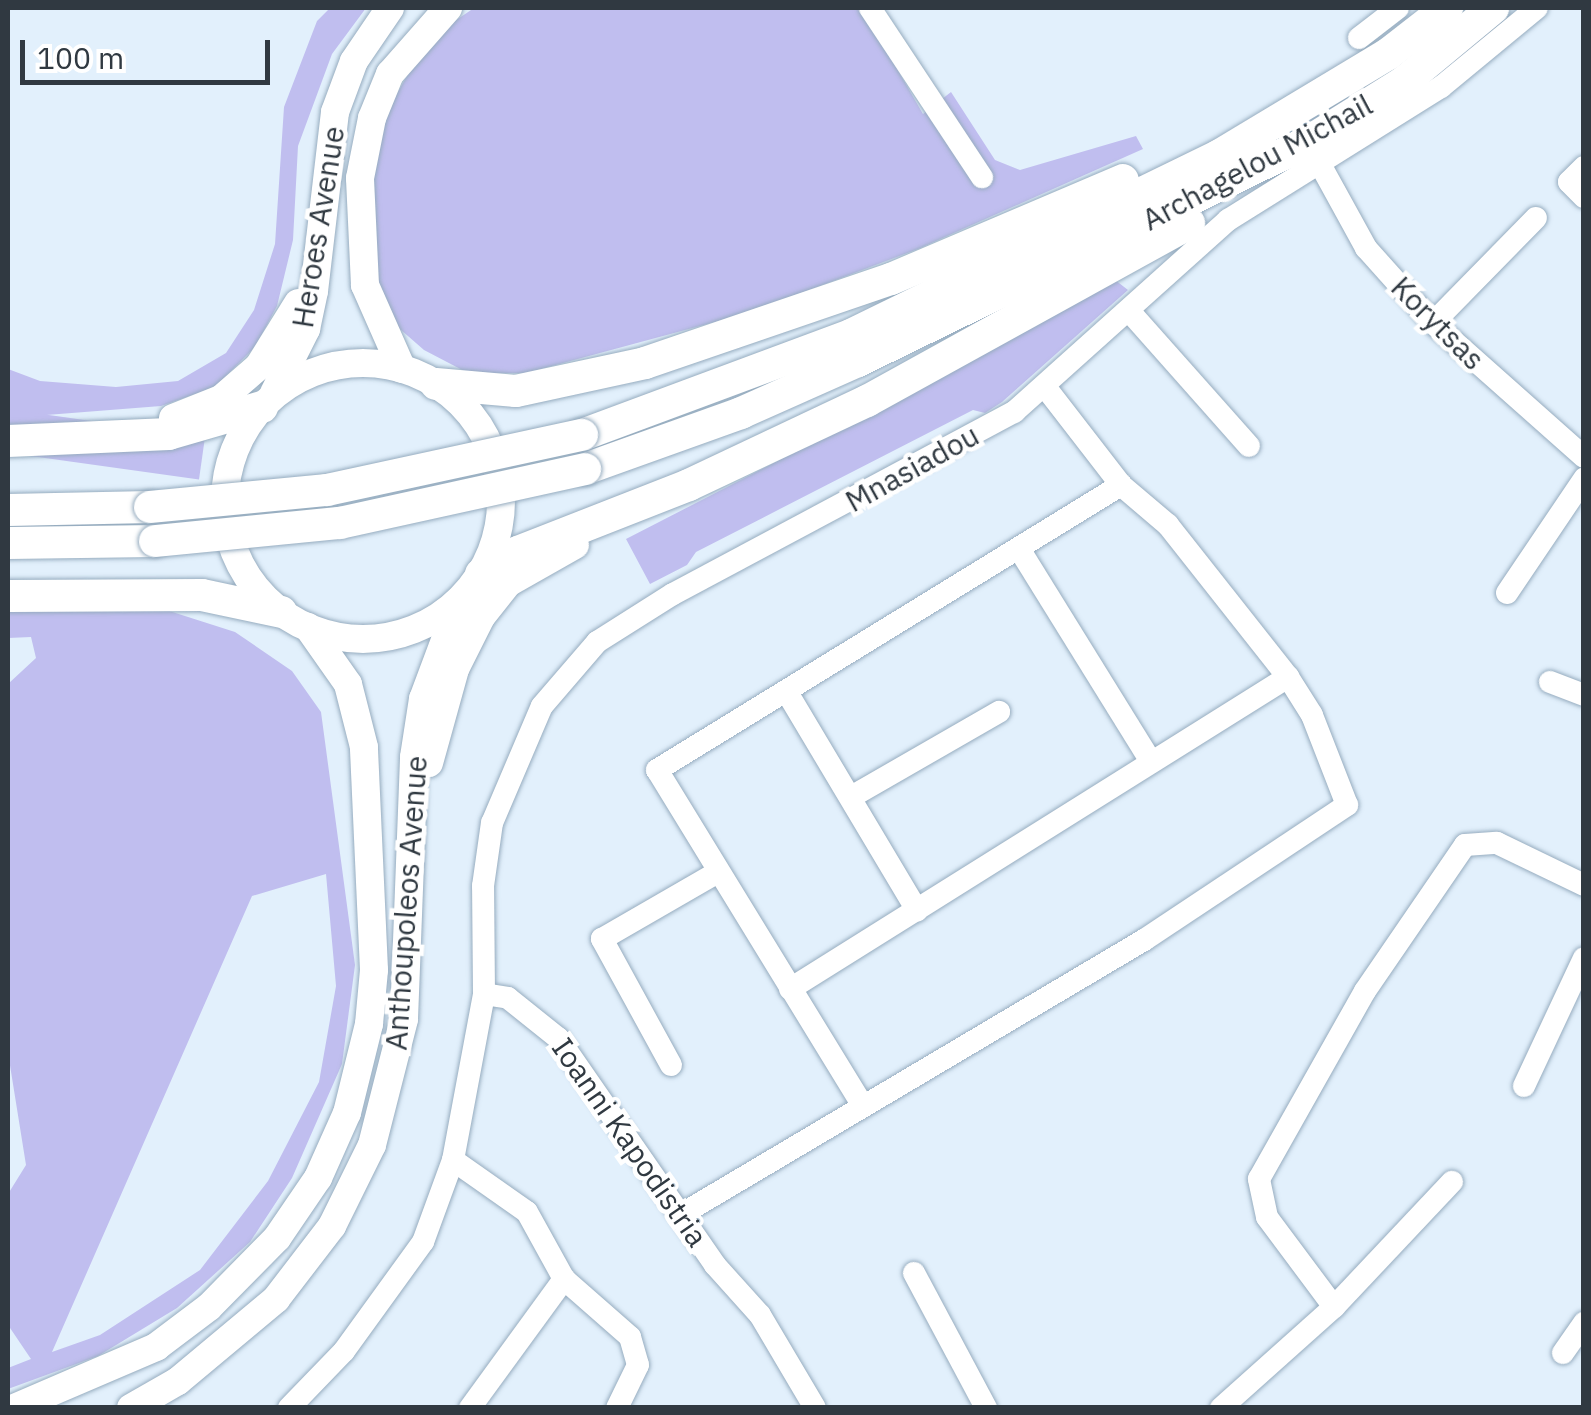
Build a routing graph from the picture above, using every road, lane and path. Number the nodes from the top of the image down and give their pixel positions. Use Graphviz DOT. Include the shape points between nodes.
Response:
graph roads {
  1 [pos="390,8"];
  2 [pos="448,8"];
  3 [pos="870,8"];
  4 [pos="1398,8"];
  5 [pos="1447,8"];
  6 [pos="1493,8"];
  7 [pos="1537,8"];
  8 [pos="1359,38"];
  9 [pos="1300,109"];
  10 [pos="1314,154"];
  11 [pos="1584,167"];
  12 [pos="982,177"];
  13 [pos="1584,197"];
  14 [pos="322,199"];
  15 [pos="1536,218"];
  16 [pos="1003,277"];
  17 [pos="1130,312"];
  18 [pos="1433,323"];
  19 [pos="402,369"];
  20 [pos="436,384"];
  21 [pos="1046,388"];
  22 [pos="268,401"];
  23 [pos="49,439"];
  24 [pos="8,441"];
  25 [pos="1249,446"];
  26 [pos="1584,457"];
  27 [pos="1584,479"];
  28 [pos="689,485"];
  29 [pos="1122,485"];
  30 [pos="8,510"];
  31 [pos="8,543"];
  32 [pos="1021,552"];
  33 [pos="471,587"];
  34 [pos="1507,593"];
  35 [pos="8,596"];
  36 [pos="294,619"];
  37 [pos="1288,677"];
  38 [pos="1550,682"];
  39 [pos="788,694"];
  40 [pos="1584,695"];
  41 [pos="999,712"];
  42 [pos="1151,762"];
  43 [pos="851,798"];
  44 [pos="718,872"];
  45 [pos="1584,885"];
  46 [pos="406,908"];
  47 [pos="917,910"];
  48 [pos="1582,967"];
  49 [pos="790,989"];
  50 [pos="484,994"];
  51 [pos="670,1065"];
  52 [pos="1524,1086"];
  53 [pos="863,1106"];
  54 [pos="453,1160"];
  55 [pos="1452,1182"];
  56 [pos="682,1214"];
  57 [pos="914,1272"];
  58 [pos="564,1280"];
  59 [pos="1334,1307"];
  60 [pos="1584,1323"];
  61 [pos="1563,1353"];
  62 [pos="14,1408"];
  63 [pos="131,1408"];
  64 [pos="288,1408"];
  65 [pos="470,1408"];
  66 [pos="617,1408"];
  67 [pos="814,1408"];
  68 [pos="986,1408"];
  69 [pos="1221,1408"];
  1 -- 14 [label="main road, Heroes Avenue" via="354,61 335,112"];
  2 -- 19 [label="main road, Heroes Avenue" via="390,74 372,118 360,178 365,285"];
  3 -- 12 [label="street"];
  4 -- 8 [label="street"];
  5 -- 9 [label="highway, Archagelou Michail"];
  6 -- 10 [label="highway, Archagelou Michail"];
  7 -- 10 [label="street, Mnasiadou" via="1442,88"];
  9 -- 16 [label="highway, Archagelou Michail"];
  9 -- 20 [label="highway" via="776,322 558,385 497,392"];
  10 -- 16 [label="highway, Archagelou Michail"];
  10 -- 17 [label="street, Mnasiadou" via="1228,220"];
  10 -- 18 [label="street, Korytsas" via="1366,248"];
  10 -- 28 [label="highway" via="868,401"];
  11 -- 13 [label="street" via="1569,182"];
  14 -- 22 [label="main road, Heroes Avenue" via="306,329"];
  14 -- 23 [label="main road" via="302,292 285,332 241,383 170,420"];
  15 -- 18 [label="street"];
  16 -- 30 [label="highway, bridge" via="732,384 582,434 327,490 150,507"];
  16 -- 31 [label="highway, bridge" via="741,414 585,468 340,523 155,542"];
  17 -- 21 [label="street, Mnasiadou"];
  17 -- 25 [label="street"];
  18 -- 26 [label="street, Korytsas"];
  19 -- 20 [label="main road"];
  19 -- 22 [label="main road" via="327,368"];
  20 -- 33 [label="main road" via="480,427 500,478 494,546"];
  21 -- 29 [label="street"];
  21 -- 50 [label="street, Mnasiadou" via="597,642 542,706 492,823 482,886"];
  22 -- 23 [label="highway" via="170,434"];
  22 -- 36 [label="main road" via="233,457 226,518 236,558"];
  23 -- 24 [label="highway"];
  27 -- 34 [label="street"];
  28 -- 33 [label="highway" via="518,552"];
  28 -- 46 [label="main road" via="525,570 481,618 456,669 433,744"];
  29 -- 32 [label="street"];
  29 -- 37 [label="street" via="1168,525"];
  32 -- 39 [label="street"];
  32 -- 42 [label="street"];
  33 -- 36 [label="main road" via="404,633 372,639"];
  33 -- 46 [label="main road, Anthoupoleos Avenue" via="424,698"];
  35 -- 36 [label="highway" via="202,595"];
  36 -- 62 [label="main road, Anthoupoleos Avenue" via="348,684 364,747 374,970 370,1024 347,1113 318,1178 277,1238 209,1307 156,1347"];
  37 -- 42 [label="street"];
  37 -- 53 [label="street" via="1312,715 1346,805 1144,940"];
  38 -- 40 [label="street"];
  39 -- 43 [label="street"];
  39 -- 44 [label="street" via="657,770"];
  41 -- 43 [label="street"];
  42 -- 47 [label="street"];
  43 -- 47 [label="street"];
  44 -- 49 [label="street"];
  44 -- 51 [label="street" via="602,939"];
  45 -- 59 [label="street" via="1497,844 1465,845 1365,990 1259,1180 1267,1218"];
  46 -- 63 [label="main road, Anthoupoleos Avenue" via="397,1060 354,1188 276,1299 178,1380"];
  47 -- 49 [label="street"];
  48 -- 52 [label="street"];
  49 -- 53 [label="street"];
  50 -- 54 [label="street"];
  50 -- 56 [label="street, Ioanni Kapodistria" via="508,998 558,1038"];
  53 -- 56 [label="street"];
  54 -- 58 [label="street" via="527,1212"];
  54 -- 64 [label="street" via="424,1242 344,1351"];
  55 -- 59 [label="street"];
  56 -- 67 [label="street, Ioanni Kapodistria" via="760,1316"];
  57 -- 68 [label="street"];
  58 -- 65 [label="street"];
  58 -- 66 [label="street" via="638,1350 634,1381"];
  59 -- 69 [label="street"];
  60 -- 61 [label="street"];
}
